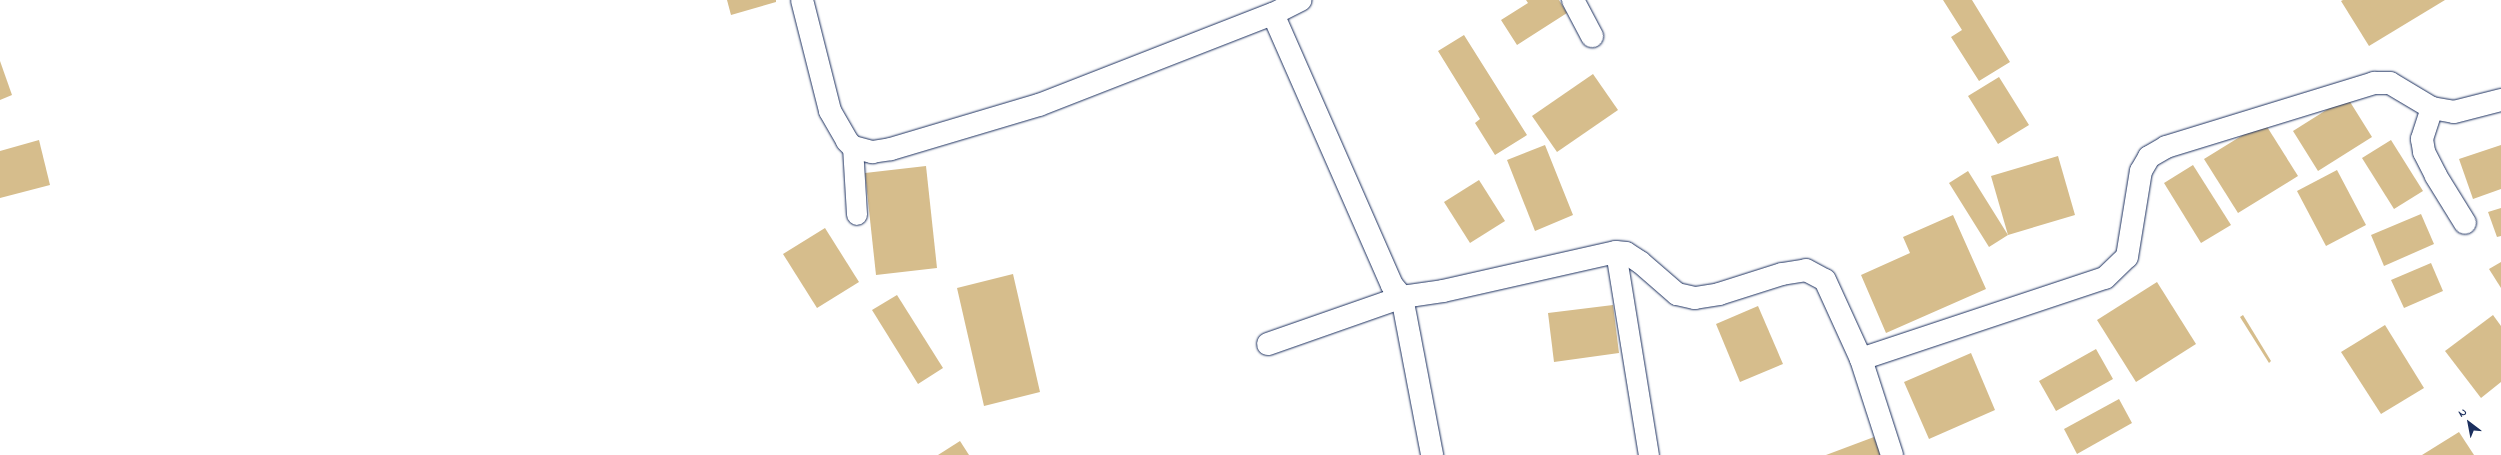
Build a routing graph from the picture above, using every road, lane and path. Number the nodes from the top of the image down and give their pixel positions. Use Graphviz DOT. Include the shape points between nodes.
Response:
graph roads {
  1 [pos="802,0"];
  2 [pos="1301,0"];
  3 [pos="1573,0"];
  4 [pos="1273,14"];
  5 [pos="1592,36"];
  6 [pos="2501,100"];
  7 [pos="2432,108"];
  8 [pos="853,147"];
  9 [pos="857,215"];
  10 [pos="2465,223"];
  11 [pos="1616,252"];
  12 [pos="1402,297"];
  13 [pos="1268,344"];
  14 [pos="1861,358"];
  15 [pos="1432,455"];
  16 [pos="1649,455"];
  17 [pos="1892,455"];
  1 -- 8 [label="street" via="830,111 842,134"];
  2 -- 4 [label="street"];
  3 -- 5 [label="street"];
  4 -- 8 [label="street" via="1039,105 891,149 872,152"];
  4 -- 12 [label="street" via="1392,285"];
  6 -- 7 [label="street" via="2454,112"];
  7 -- 10 [label="street" via="2422,139 2424,152"];
  7 -- 14 [label="street" via="2390,83 2374,83 2166,147 2149,157 2141,171 2127,257 2105,278"];
  8 -- 9 [label="lane"];
  11 -- 12 [label="street" via="1443,291"];
  11 -- 14 [label="street" via="1636,259 1677,294 1695,298 1719,294 1782,274 1806,270 1816,273 1825,280"];
  11 -- 16 [label="lane"];
  12 -- 13 [label="street"];
  12 -- 15 [label="street"];
  14 -- 17 [label="street"];
}
